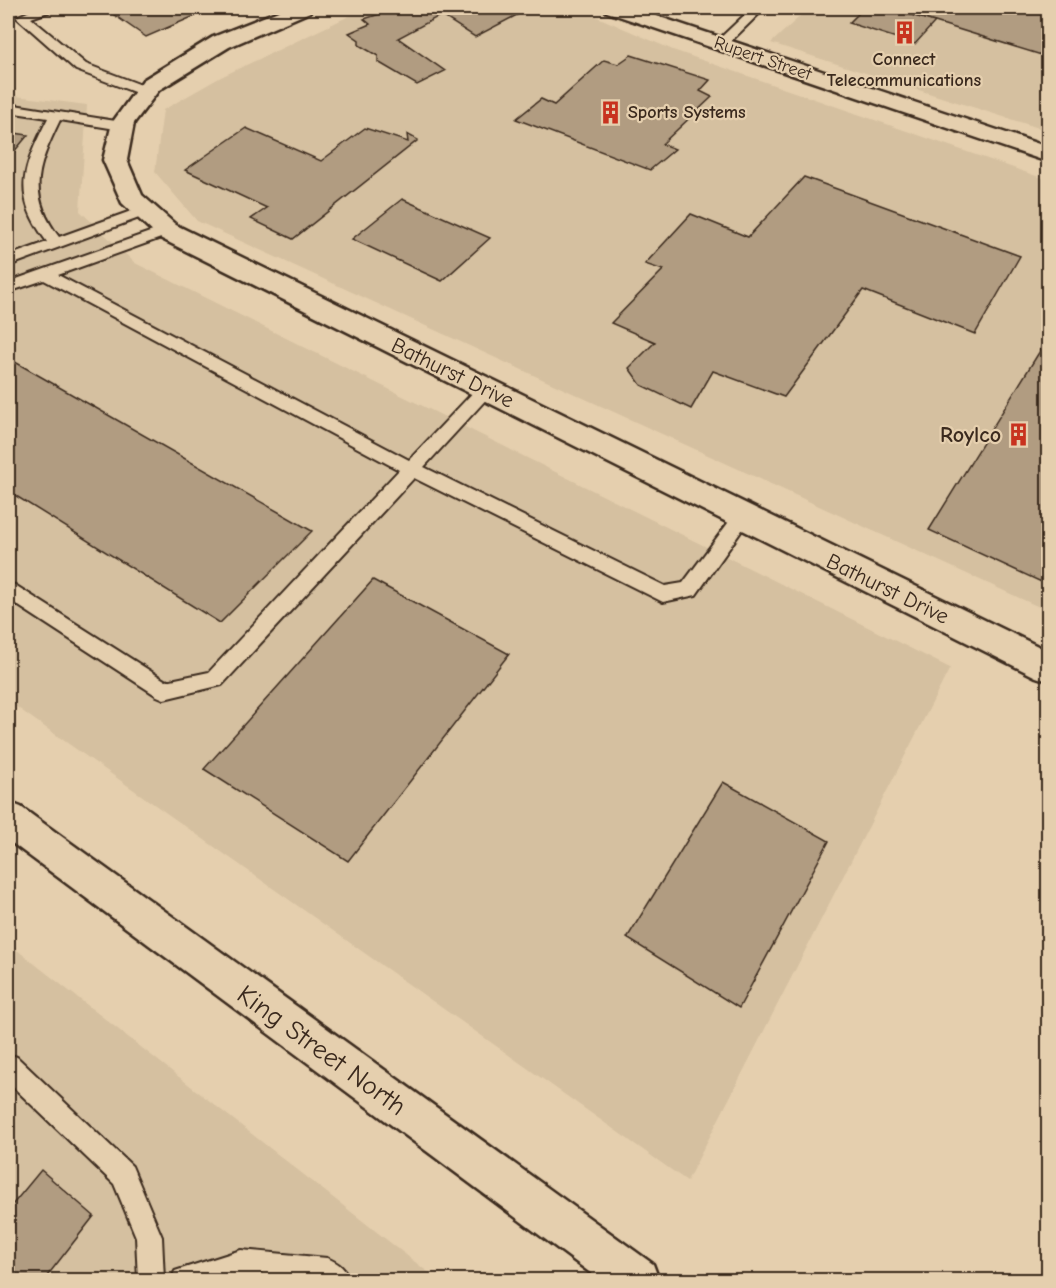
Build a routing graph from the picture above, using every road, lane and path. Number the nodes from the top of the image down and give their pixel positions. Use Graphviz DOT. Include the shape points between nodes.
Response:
graph roads {
  1 [pos="47,8"];
  2 [pos="298,8"];
  3 [pos="614,8"];
  4 [pos="759,8"];
  5 [pos="721,44"];
  6 [pos="147,92"];
  7 [pos="8,108"];
  8 [pos="56,115"];
  9 [pos="122,126"];
  10 [pos="1048,156"];
  11 [pos="145,211"];
  12 [pos="167,231"];
  13 [pos="55,243"];
  14 [pos="8,261"];
  15 [pos="45,274"];
  16 [pos="8,287"];
  17 [pos="486,389"];
  18 [pos="412,469"];
  19 [pos="743,516"];
  20 [pos="8,590"];
  21 [pos="1048,668"];
  22 [pos="8,819"];
  23 [pos="8,1066"];
  24 [pos="637,1280"];
  25 [pos="151,1281"];
  26 [pos="184,1281"];
  27 [pos="337,1281"];
  1 -- 6 [label="lane" via="22,17 81,66"];
  2 -- 6 [label="street, Bathurst Drive" via="221,42 152,85"];
  3 -- 5 [label="street, Rupert Street"];
  4 -- 5 [label="lane"];
  5 -- 10 [label="street, Rupert Street"];
  6 -- 9 [label="street, Bathurst Drive"];
  7 -- 8 [label="lane"];
  8 -- 9 [label="lane"];
  8 -- 13 [label="lane" via="36,155 31,190 36,214"];
  9 -- 11 [label="street, Bathurst Drive" via="115,160 131,198"];
  11 -- 12 [label="street, Bathurst Drive"];
  11 -- 13 [label="lane"];
  12 -- 15 [label="lane"];
  12 -- 17 [label="street, Bathurst Drive"];
  13 -- 14 [label="lane"];
  15 -- 16 [label="lane"];
  15 -- 18 [label="lane"];
  17 -- 18 [label="lane"];
  17 -- 19 [label="street, Bathurst Drive"];
  18 -- 19 [label="lane" via="663,594 689,590"];
  18 -- 20 [label="lane" via="215,679 164,690"];
  19 -- 21 [label="street, Bathurst Drive"];
  22 -- 24 [label="street, King Street North"];
  23 -- 25 [label="lane" via="123,1175 149,1237"];
  26 -- 27 [label="lane" via="241,1263 327,1271"];
}
